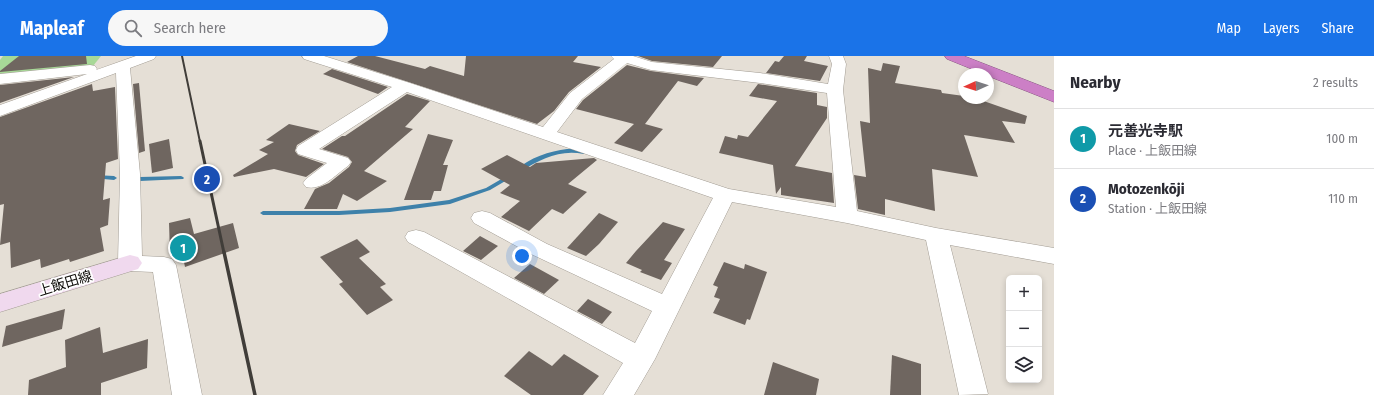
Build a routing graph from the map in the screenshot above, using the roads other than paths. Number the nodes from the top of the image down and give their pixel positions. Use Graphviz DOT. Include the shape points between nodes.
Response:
graph roads {
  1 [pos="149,56"];
  2 [pos="309,56"];
  3 [pos="836,56"];
  4 [pos="952,56"];
  5 [pos="622,57"];
  6 [pos="118,68"];
  7 [pos="0,79"];
  8 [pos="405,86"];
  9 [pos="835,90"];
  10 [pos="1054,97"];
  11 [pos="0,111"];
  12 [pos="546,135"];
  13 [pos="313,183"];
  14 [pos="725,194"];
  15 [pos="847,216"];
  16 [pos="482,218"];
  17 [pos="936,235"];
  18 [pos="416,237"];
  19 [pos="1054,256"];
  20 [pos="130,263"];
  21 [pos="0,303"];
  22 [pos="667,307"];
  23 [pos="641,359"];
  24 [pos="973,394"];
  25 [pos="187,395"];
  26 [pos="618,395"];
  1 -- 6 [label="street"];
  2 -- 8 [label="street"];
  3 -- 9 [label="street" via="839,64"];
  4 -- 10 [label="highway"];
  5 -- 9 [label="street" via="651,66 760,78"];
  5 -- 12 [label="street" via="621,61 576,96"];
  6 -- 7 [label="street"];
  6 -- 11 [label="street"];
  6 -- 20 [label="street" via="130,174"];
  8 -- 12 [label="street"];
  8 -- 13 [label="street" via="305,150 341,162"];
  9 -- 15 [label="street"];
  12 -- 14 [label="street"];
  14 -- 15 [label="street"];
  14 -- 22 [label="street"];
  15 -- 17 [label="street"];
  16 -- 22 [label="street" via="539,249"];
  17 -- 19 [label="street"];
  17 -- 24 [label="street"];
  18 -- 23 [label="street"];
  20 -- 21 [label="main road, 上飯田線"];
  20 -- 25 [label="street" via="164,265"];
  22 -- 23 [label="street"];
  23 -- 26 [label="street"];
}
